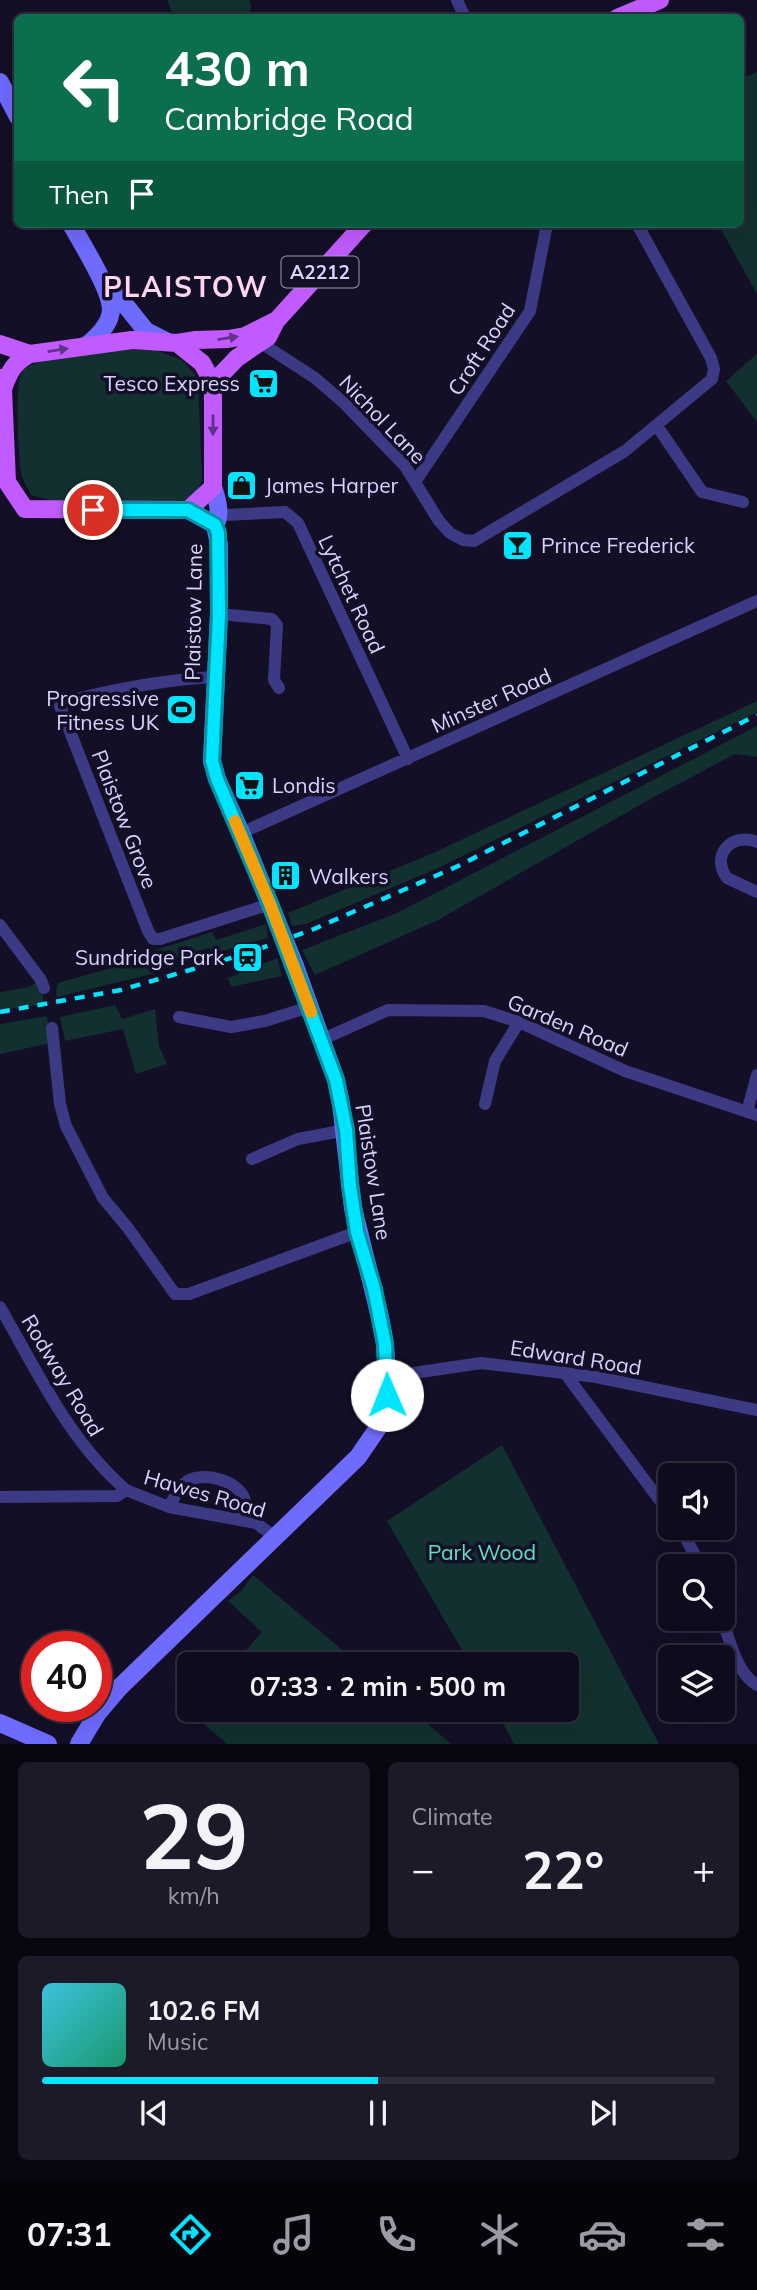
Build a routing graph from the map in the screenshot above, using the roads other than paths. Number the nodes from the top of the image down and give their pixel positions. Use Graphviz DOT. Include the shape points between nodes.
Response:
graph roads {
  1 [pos="660,0"];
  2 [pos="627,14"];
  3 [pos="0,82"];
  4 [pos="14,109"];
  5 [pos="73,228"];
  6 [pos="360,228"];
  7 [pos="546,228"];
  8 [pos="639,228"];
  9 [pos="95,269"];
  10 [pos="277,320"];
  11 [pos="172,342"];
  12 [pos="261,343"];
  13 [pos="0,344"];
  14 [pos="87,345"];
  15 [pos="30,354"];
  16 [pos="2,383"];
  17 [pos="214,383"];
  18 [pos="657,426"];
  19 [pos="415,482"];
  20 [pos="3,487"];
  21 [pos="213,487"];
  22 [pos="743,502"];
  23 [pos="188,510"];
  24 [pos="216,518"];
  25 [pos="757,601"];
  26 [pos="219,614"];
  27 [pos="214,677"];
  28 [pos="279,688"];
  29 [pos="408,759"];
  30 [pos="241,833"];
  31 [pos="757,842"];
  32 [pos="757,892"];
  33 [pos="272,909"];
  34 [pos="0,925"];
  35 [pos="44,988"];
  36 [pos="309,1007"];
  37 [pos="178,1017"];
  38 [pos="519,1022"];
  39 [pos="52,1028"];
  40 [pos="321,1040"];
  41 [pos="757,1075"];
  42 [pos="485,1104"];
  43 [pos="752,1114"];
  44 [pos="346,1130"];
  45 [pos="252,1159"];
  46 [pos="357,1232"];
  47 [pos="0,1307"];
  48 [pos="564,1372"];
  49 [pos="387,1377"];
  50 [pos="757,1410"];
  51 [pos="125,1490"];
  52 [pos="0,1497"];
  53 [pos="658,1498"];
  54 [pos="169,1507"];
  55 [pos="242,1520"];
  56 [pos="275,1537"];
  57 [pos="726,1631"];
  58 [pos="757,1685"];
  59 [pos="0,1723"];
  60 [pos="48,1744"];
  61 [pos="79,1744"];
  1 -- 2 [label="main road"];
  3 -- 4 [label="street"];
  5 -- 9 [label="street"];
  6 -- 10 [label="main road, A2212"];
  7 -- 19 [label="street, Croft Road" via="530,311"];
  8 -- 18 [label="street" via="714,369 712,379"];
  9 -- 11 [label="street" via="146,331"];
  9 -- 14 [label="street" via="111,310 102,331"];
  11 -- 10 [label="main road, A2212, one-way" via="245,336"];
  10 -- 12 [label="main road"];
  11 -- 14 [label="main road, A2212"];
  11 -- 17 [label="main road" via="202,363"];
  12 -- 17 [label="main road" via="237,358"];
  12 -- 19 [label="street, Nichol Lane" via="344,403"];
  13 -- 15 [label="main road, A2212"];
  15 -- 14 [label="main road, A2212, one-way"];
  15 -- 16 [label="main road" via="16,363"];
  16 -- 20 [label="main road"];
  17 -- 21 [label="main road, Plaistow Lane, one-way"];
  18 -- 19 [label="street, Nichol Lane" via="625,451 474,541 450,533"];
  18 -- 22 [label="street" via="702,492"];
  20 -- 23 [label="main road" via="31,511"];
  21 -- 23 [label="main road"];
  21 -- 24 [label="street, Plaistow Lane"];
  23 -- 24 [label="street"];
  24 -- 26 [label="street, Plaistow Lane"];
  24 -- 29 [label="street, Lytchet Road" via="285,512 298,523"];
  25 -- 29 [label="street, Minster Road"];
  26 -- 27 [label="street, Plaistow Lane"];
  26 -- 28 [label="street" via="272,619 277,625 274,680"];
  27 -- 30 [label="street, Plaistow Lane" via="212,761"];
  27 -- 33 [label="street, Plaistow Grove" via="102,692 61,706 153,939"];
  29 -- 30 [label="street, Minster Road"];
  30 -- 33 [label="street, Plaistow Lane"];
  31 -- 32 [label="street" via="743,839 729,844 720,865 727,878"];
  33 -- 36 [label="street, Plaistow Lane"];
  34 -- 35 [label="street"];
  36 -- 37 [label="street" via="231,1027"];
  36 -- 40 [label="street, Plaistow Lane"];
  38 -- 40 [label="street, Garden Road" via="484,1011 388,1010"];
  38 -- 42 [label="street" via="495,1061"];
  38 -- 43 [label="street, Garden Road" via="625,1071"];
  39 -- 46 [label="street" via="66,1126 103,1198 174,1294 189,1294"];
  40 -- 44 [label="street, Plaistow Lane" via="336,1080"];
  41 -- 43 [label="street"];
  44 -- 45 [label="street" via="298,1139"];
  44 -- 46 [label="street, Plaistow Lane"];
  46 -- 49 [label="street, Plaistow Lane" via="380,1317"];
  47 -- 51 [label="street, Rodway Road" via="71,1430"];
  48 -- 49 [label="street, Edward Road" via="481,1363"];
  48 -- 50 [label="street, Edward Road"];
  48 -- 53 [label="street"];
  49 -- 56 [label="street, Plaistow Lane" via="385,1413 375,1434 340,1476"];
  51 -- 52 [label="street, Hawes Road" via="117,1496"];
  51 -- 54 [label="street, Hawes Road"];
  54 -- 55 [label="street, Hawes Road"];
  54 -- 55 [label="street" via="185,1482 209,1477 238,1489 246,1505"];
  55 -- 56 [label="street, Hawes Road" via="264,1527"];
  56 -- 61 [label="street, Plaistow Lane" via="120,1687"];
  57 -- 58 [label="street" via="737,1661"];
  59 -- 60 [label="street"];
}
